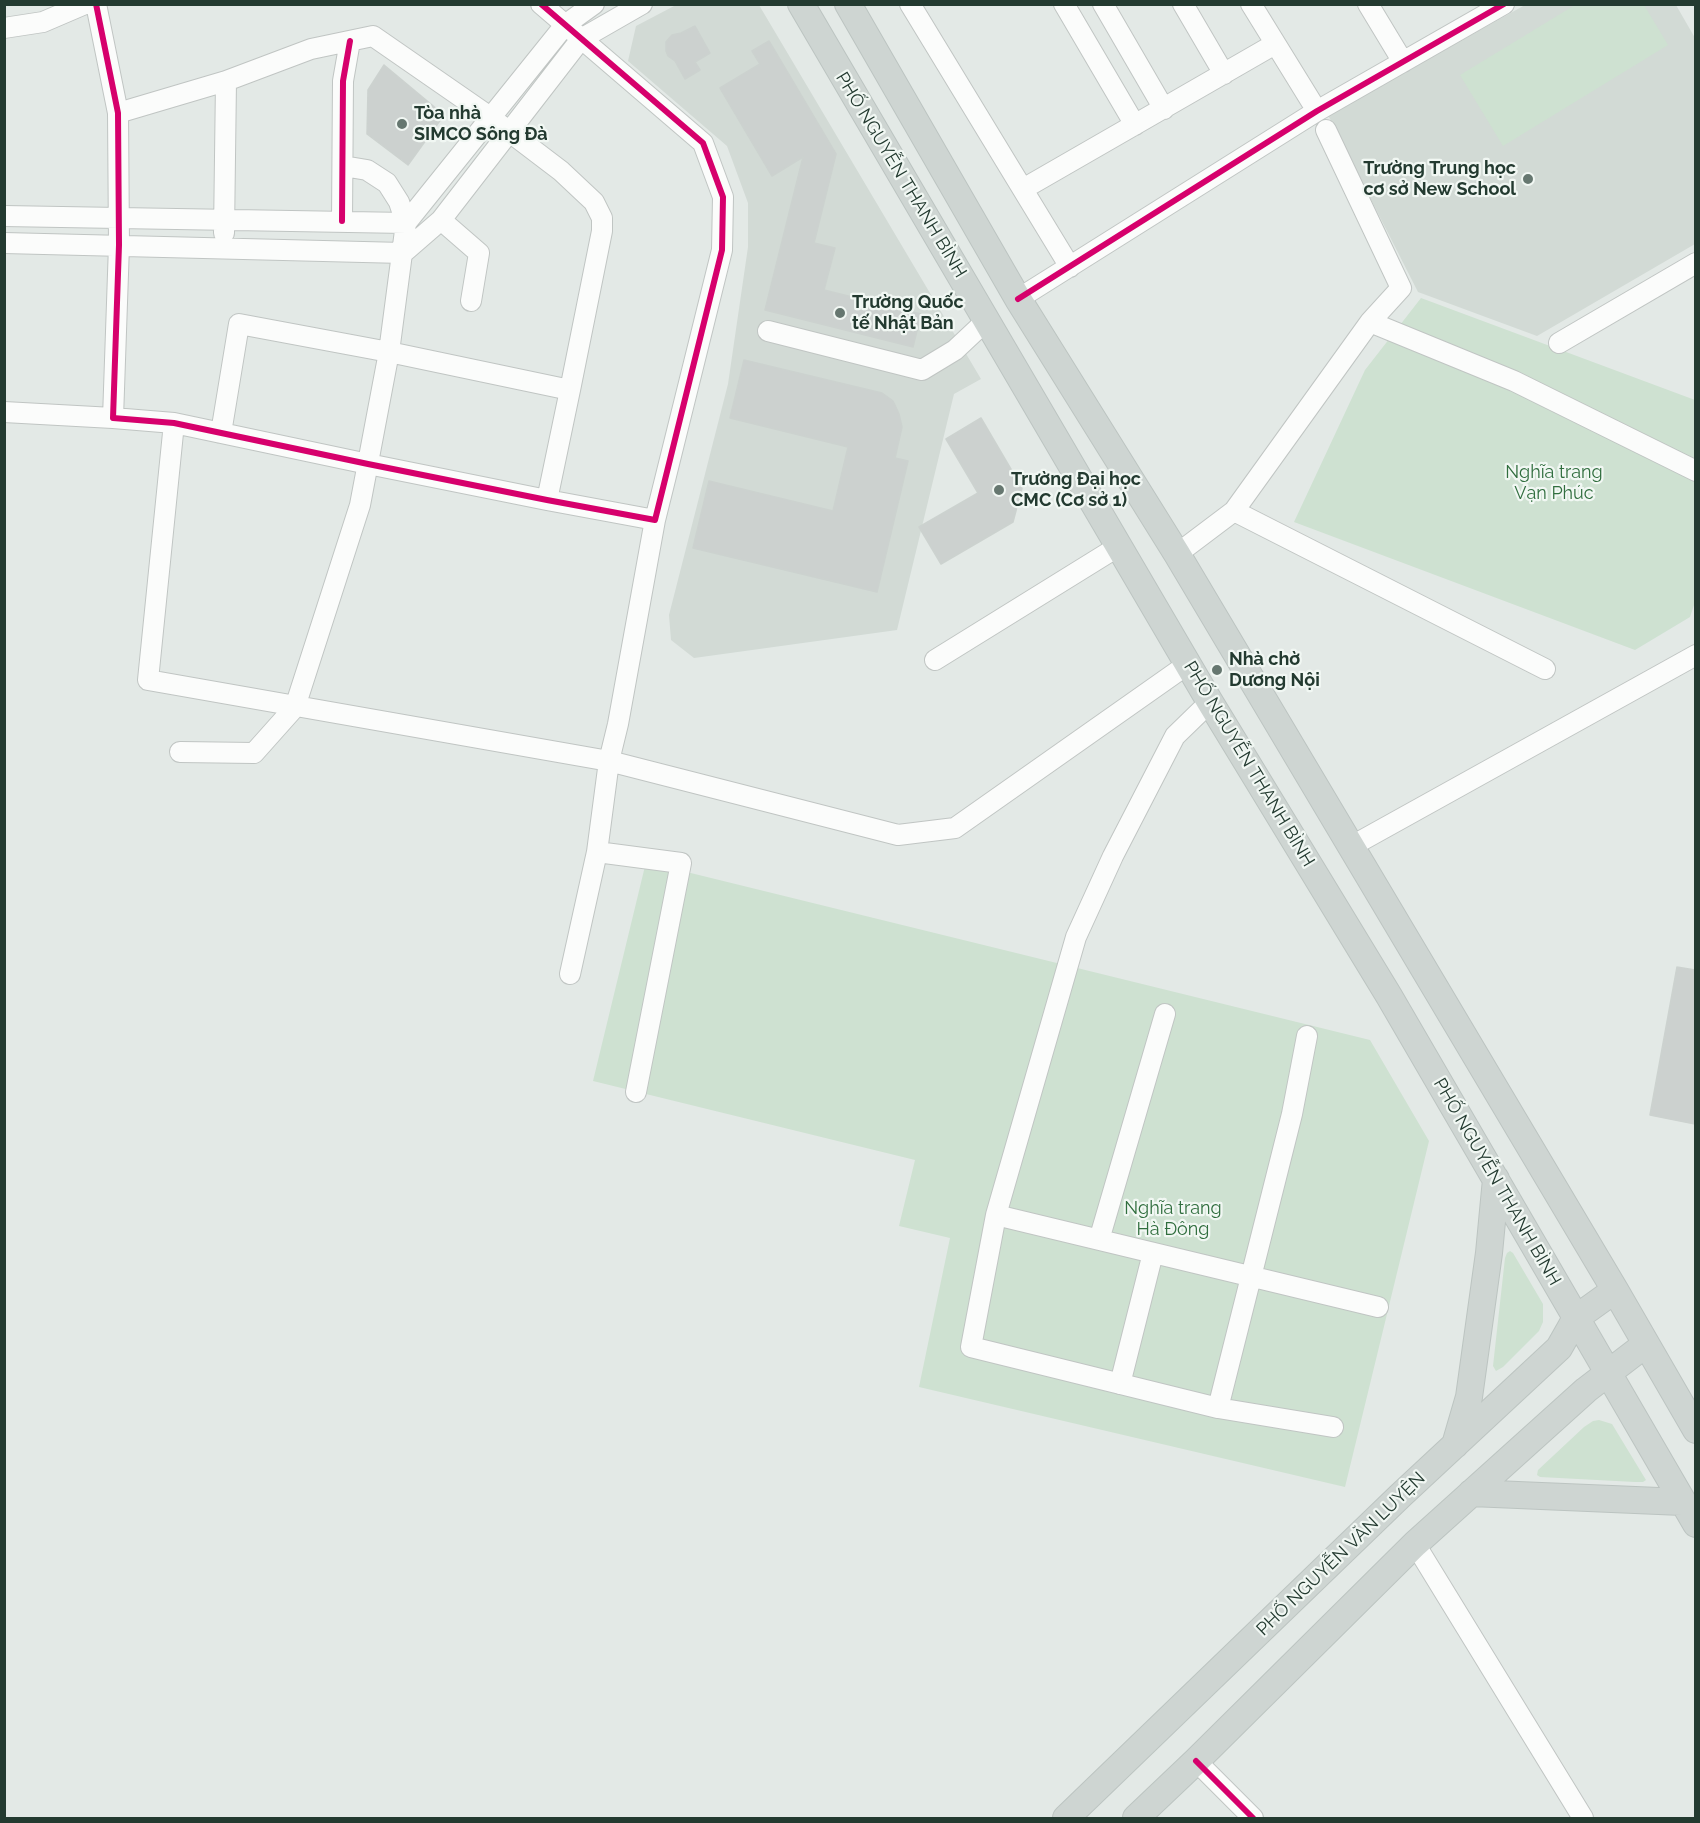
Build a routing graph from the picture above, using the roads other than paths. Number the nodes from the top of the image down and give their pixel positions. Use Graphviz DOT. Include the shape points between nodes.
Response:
graph roads {
  1 [pos="85,4"];
  2 [pos="96,4"];
  3 [pos="541,4"];
  4 [pos="594,4"];
  5 [pos="642,4"];
  6 [pos="801,4"];
  7 [pos="848,4"];
  8 [pos="910,4"];
  9 [pos="1064,4"];
  10 [pos="1103,4"];
  11 [pos="1182,4"];
  12 [pos="1251,4"];
  13 [pos="1368,4"];
  14 [pos="1504,4"];
  15 [pos="1480,10"];
  16 [pos="566,25"];
  17 [pos="4,28"];
  18 [pos="580,39"];
  19 [pos="350,41"];
  20 [pos="1275,44"];
  21 [pos="1403,62"];
  22 [pos="1224,74"];
  23 [pos="226,81"];
  24 [pos="1164,109"];
  25 [pos="1317,111"];
  26 [pos="118,113"];
  27 [pos="490,117"];
  28 [pos="1135,125"];
  29 [pos="1326,130"];
  30 [pos="509,132"];
  31 [pos="343,166"];
  32 [pos="1023,189"];
  33 [pos="4,216"];
  34 [pos="120,218"];
  35 [pos="224,220"];
  36 [pos="441,220"];
  37 [pos="342,221"];
  38 [pos="406,223"];
  39 [pos="4,243"];
  40 [pos="119,246"];
  41 [pos="225,248"];
  42 [pos="403,253"];
  43 [pos="1695,263"];
  44 [pos="1070,267"];
  45 [pos="1018,299"];
  46 [pos="471,301"];
  47 [pos="987,320"];
  48 [pos="1370,322"];
  49 [pos="768,331"];
  50 [pos="1559,343"];
  51 [pos="389,352"];
  52 [pos="570,390"];
  53 [pos="4,412"];
  54 [pos="113,418"];
  55 [pos="174,423"];
  56 [pos="221,433"];
  57 [pos="368,464"];
  58 [pos="1695,471"];
  59 [pos="547,500"];
  60 [pos="1234,511"];
  61 [pos="655,520"];
  62 [pos="1119,546"];
  63 [pos="1177,554"];
  64 [pos="1695,655"];
  65 [pos="936,660"];
  66 [pos="1188,664"];
  67 [pos="1545,669"];
  68 [pos="1210,702"];
  69 [pos="295,707"];
  70 [pos="180,752"];
  71 [pos="609,761"];
  72 [pos="1350,847"];
  73 [pos="597,852"];
  74 [pos="570,974"];
  75 [pos="1165,1014"];
  76 [pos="1307,1036"];
  77 [pos="636,1092"];
  78 [pos="1496,1179"];
  79 [pos="996,1215"];
  80 [pos="1099,1240"];
  81 [pos="1152,1253"];
  82 [pos="1251,1276"];
  83 [pos="1615,1290"];
  84 [pos="1378,1307"];
  85 [pos="1576,1318"];
  86 [pos="1646,1344"];
  87 [pos="1607,1373"];
  88 [pos="1120,1384"];
  89 [pos="1218,1408"];
  90 [pos="1333,1427"];
  91 [pos="1695,1430"];
  92 [pos="1455,1445"];
  93 [pos="1471,1493"];
  94 [pos="1682,1502"];
  95 [pos="1695,1524"];
  96 [pos="1415,1544"];
  97 [pos="1196,1761"];
  98 [pos="1066,1818"];
  99 [pos="1136,1818"];
  100 [pos="1252,1818"];
  101 [pos="1583,1818"];
  1 -- 17 [label="street" via="43,22"];
  2 -- 26 [label="street"];
  3 -- 16 [label="street"];
  4 -- 16 [label="street"];
  5 -- 18 [label="street"];
  6 -- 47 [label="main road, PHỐ NGUYỄN THANH BÌNH"];
  7 -- 45 [label="main road, PHỐ NGUYỄN THANH BÌNH"];
  8 -- 32 [label="street"];
  9 -- 28 [label="street"];
  10 -- 24 [label="street"];
  11 -- 22 [label="street"];
  12 -- 20 [label="street"];
  13 -- 21 [label="street"];
  14 -- 15 [label="street"];
  15 -- 21 [label="street"];
  16 -- 18 [label="street"];
  16 -- 27 [label="street"];
  18 -- 30 [label="street"];
  18 -- 61 [label="street" via="703,143 723,197 722,250"];
  19 -- 23 [label="street" via="311,49"];
  19 -- 27 [label="street" via="373,36"];
  19 -- 31 [label="street" via="343,81"];
  20 -- 22 [label="street"];
  20 -- 25 [label="street"];
  21 -- 25 [label="street"];
  22 -- 24 [label="street"];
  23 -- 26 [label="street"];
  23 -- 35 [label="street"];
  24 -- 28 [label="street"];
  25 -- 44 [label="street"];
  26 -- 34 [label="street"];
  27 -- 30 [label="street"];
  27 -- 38 [label="street"];
  28 -- 32 [label="street"];
  29 -- 48 [label="street" via="1401,288"];
  30 -- 36 [label="street"];
  30 -- 52 [label="street" via="561,171 594,202 603,218"];
  31 -- 37 [label="street"];
  31 -- 38 [label="street" via="367,170 387,183"];
  32 -- 44 [label="street"];
  33 -- 34 [label="street"];
  34 -- 35 [label="street"];
  34 -- 40 [label="street"];
  35 -- 37 [label="street"];
  35 -- 41 [label="street"];
  36 -- 42 [label="street"];
  36 -- 46 [label="street" via="479,253"];
  37 -- 38 [label="street"];
  38 -- 42 [label="street"];
  39 -- 40 [label="street"];
  40 -- 41 [label="street"];
  40 -- 54 [label="street"];
  41 -- 42 [label="street"];
  42 -- 51 [label="street"];
  43 -- 50 [label="street"];
  44 -- 45 [label="street"];
  45 -- 63 [label="main road, PHỐ NGUYỄN THANH BÌNH"];
  47 -- 49 [label="street" via="955,350 921,370"];
  47 -- 62 [label="main road, PHỐ NGUYỄN THANH BÌNH"];
  48 -- 58 [label="street" via="1514,381"];
  48 -- 60 [label="street"];
  51 -- 52 [label="street"];
  51 -- 56 [label="street" via="239,324"];
  51 -- 57 [label="street"];
  52 -- 59 [label="street"];
  53 -- 54 [label="street"];
  54 -- 55 [label="street"];
  55 -- 56 [label="street"];
  55 -- 69 [label="street" via="148,680"];
  56 -- 57 [label="street"];
  57 -- 59 [label="street"];
  57 -- 69 [label="street" via="360,505"];
  59 -- 61 [label="street"];
  60 -- 63 [label="street"];
  60 -- 67 [label="street"];
  61 -- 71 [label="street"];
  62 -- 65 [label="street"];
  62 -- 66 [label="main road, PHỐ NGUYỄN THANH BÌNH"];
  63 -- 72 [label="main road, PHỐ NGUYỄN THANH BÌNH"];
  64 -- 72 [label="street"];
  66 -- 68 [label="main road, PHỐ NGUYỄN THANH BÌNH"];
  66 -- 71 [label="street" via="955,828 898,835"];
  68 -- 78 [label="main road, PHỐ NGUYỄN THANH BÌNH"];
  68 -- 79 [label="street" via="1175,736 1076,937"];
  69 -- 70 [label="street" via="254,753"];
  69 -- 71 [label="street"];
  71 -- 73 [label="street"];
  72 -- 83 [label="main road, PHỐ NGUYỄN THANH BÌNH"];
  73 -- 74 [label="street"];
  73 -- 77 [label="street" via="681,863"];
  75 -- 80 [label="street"];
  76 -- 82 [label="street" via="1292,1114"];
  78 -- 85 [label="main road, PHỐ NGUYỄN THANH BÌNH"];
  78 -- 92 [label="main road" via="1470,1397"];
  79 -- 80 [label="street"];
  79 -- 88 [label="street" via="971,1347"];
  80 -- 81 [label="street"];
  81 -- 82 [label="street"];
  81 -- 88 [label="street"];
  82 -- 84 [label="street"];
  82 -- 89 [label="street"];
  83 -- 85 [label="main road, PHỐ NGUYỄN VĂN LUYỆN"];
  83 -- 86 [label="main road, PHỐ NGUYỄN THANH BÌNH"];
  85 -- 87 [label="main road, PHỐ NGUYỄN THANH BÌNH"];
  85 -- 92 [label="main road, PHỐ NGUYỄN VĂN LUYỆN" via="1559,1348"];
  86 -- 87 [label="main road"];
  86 -- 91 [label="main road, PHỐ NGUYỄN THANH BÌNH"];
  87 -- 93 [label="main road"];
  87 -- 94 [label="main road, PHỐ NGUYỄN THANH BÌNH"];
  88 -- 89 [label="street"];
  89 -- 90 [label="street"];
  92 -- 98 [label="main road, PHỐ NGUYỄN VĂN LUYỆN"];
  93 -- 94 [label="main road"];
  93 -- 96 [label="main road"];
  94 -- 95 [label="main road, PHỐ NGUYỄN THANH BÌNH"];
  96 -- 97 [label="main road"];
  96 -- 101 [label="street"];
  97 -- 99 [label="main road"];
  97 -- 100 [label="street"];
}
